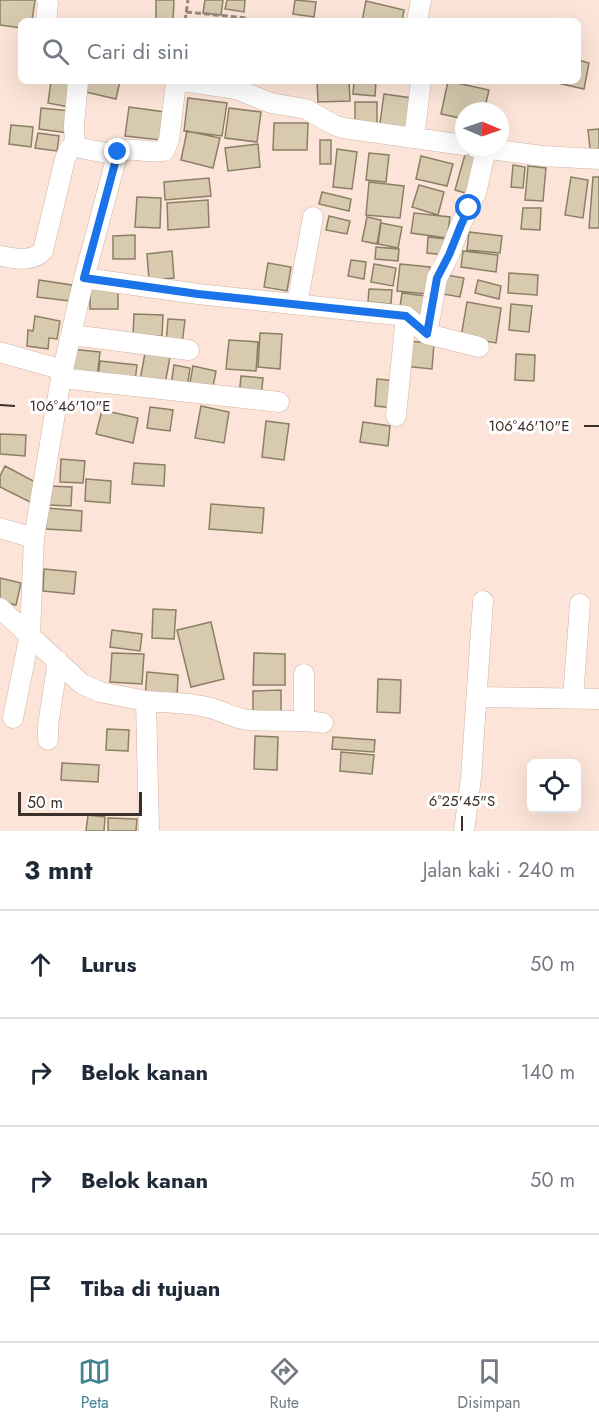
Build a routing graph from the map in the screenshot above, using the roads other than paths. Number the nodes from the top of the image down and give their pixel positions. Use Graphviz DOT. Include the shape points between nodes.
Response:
graph roads {
  1 [pos="47,0"];
  2 [pos="422,0"];
  3 [pos="46,18"];
  4 [pos="418,18"];
  5 [pos="78,84"];
  6 [pos="176,84"];
  7 [pos="203,84"];
  8 [pos="421,84"];
  9 [pos="414,138"];
  10 [pos="455,144"];
  11 [pos="75,147"];
  12 [pos="509,152"];
  13 [pos="117,155"];
  14 [pos="480,156"];
  15 [pos="599,159"];
  16 [pos="313,217"];
  17 [pos="0,256"];
  18 [pos="84,278"];
  19 [pos="297,304"];
  20 [pos="406,316"];
  21 [pos="427,334"];
  22 [pos="72,335"];
  23 [pos="479,347"];
  24 [pos="189,350"];
  25 [pos="0,352"];
  26 [pos="62,374"];
  27 [pos="279,402"];
  28 [pos="396,416"];
  29 [pos="0,528"];
  30 [pos="34,538"];
  31 [pos="483,602"];
  32 [pos="580,604"];
  33 [pos="0,608"];
  34 [pos="30,634"];
  35 [pos="58,662"];
  36 [pos="304,674"];
  37 [pos="477,698"];
  38 [pos="573,699"];
  39 [pos="599,699"];
  40 [pos="146,701"];
  41 [pos="13,718"];
  42 [pos="48,740"];
  43 [pos="149,831"];
  44 [pos="464,831"];
  1 -- 3 [label="street"];
  2 -- 4 [label="street"];
  5 -- 11 [label="street"];
  6 -- 13 [label="street" via="169,140 164,151 121,150"];
  7 -- 9 [label="street" via="306,109 334,126"];
  8 -- 9 [label="street"];
  9 -- 10 [label="street"];
  11 -- 13 [label="street"];
  11 -- 17 [label="street" via="67,152 43,251 37,258"];
  12 -- 15 [label="street"];
  13 -- 18 [label="street"];
  14 -- 21 [label="street" via="476,193 437,278"];
  16 -- 19 [label="street"];
  18 -- 19 [label="street"];
  18 -- 22 [label="street"];
  19 -- 20 [label="street"];
  20 -- 21 [label="street"];
  20 -- 28 [label="street"];
  21 -- 23 [label="street"];
  22 -- 24 [label="street"];
  22 -- 26 [label="street"];
  25 -- 26 [label="street"];
  26 -- 27 [label="street"];
  26 -- 30 [label="street"];
  29 -- 30 [label="street"];
  30 -- 34 [label="street"];
  31 -- 37 [label="street"];
  32 -- 38 [label="street"];
  33 -- 34 [label="street"];
  34 -- 35 [label="street"];
  34 -- 41 [label="street"];
  35 -- 40 [label="street" via="93,690"];
  35 -- 42 [label="street"];
  36 -- 40 [label="street" via="313,722 249,720 208,707"];
  37 -- 38 [label="street"];
  37 -- 44 [label="street"];
  38 -- 39 [label="street"];
  40 -- 43 [label="street"];
}
